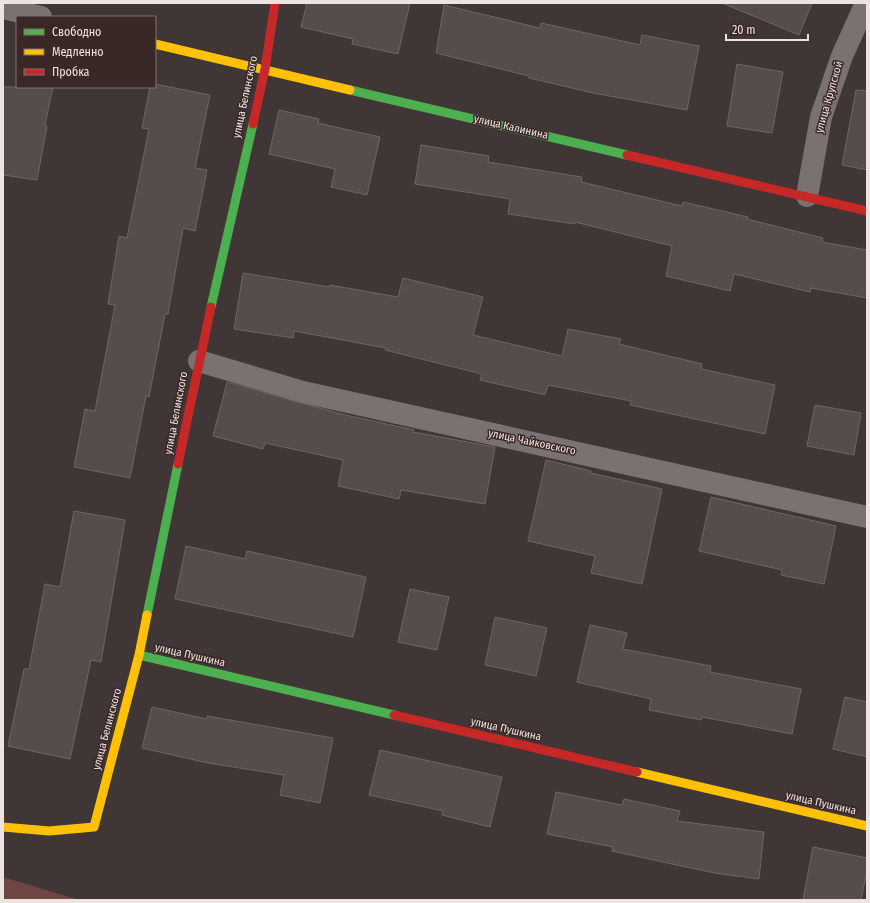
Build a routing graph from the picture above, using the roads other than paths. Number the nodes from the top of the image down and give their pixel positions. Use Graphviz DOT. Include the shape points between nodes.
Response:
graph roads {
  1 [pos="275,3"];
  2 [pos="866,3"];
  3 [pos="3,8"];
  4 [pos="37,16"];
  5 [pos="156,44"];
  6 [pos="265,69"];
  7 [pos="807,196"];
  8 [pos="867,211"];
  9 [pos="199,362"];
  10 [pos="867,517"];
  11 [pos="139,655"];
  12 [pos="867,826"];
  13 [pos="3,827"];
  1 -- 6 [label="street, улица Белинского"];
  2 -- 7 [label="street, улица Крупской" via="842,56 821,117"];
  3 -- 4 [label="street"];
  5 -- 6 [label="street, улица Калинина"];
  6 -- 7 [label="street, улица Калинина"];
  6 -- 9 [label="street, улица Белинского"];
  7 -- 8 [label="street, улица Калинина"];
  9 -- 10 [label="street, улица Чайковского" via="303,392"];
  9 -- 11 [label="street, улица Белинского"];
  11 -- 12 [label="street, улица Пушкина"];
  11 -- 13 [label="street, улица Белинского" via="94,827 49,831"];
}
